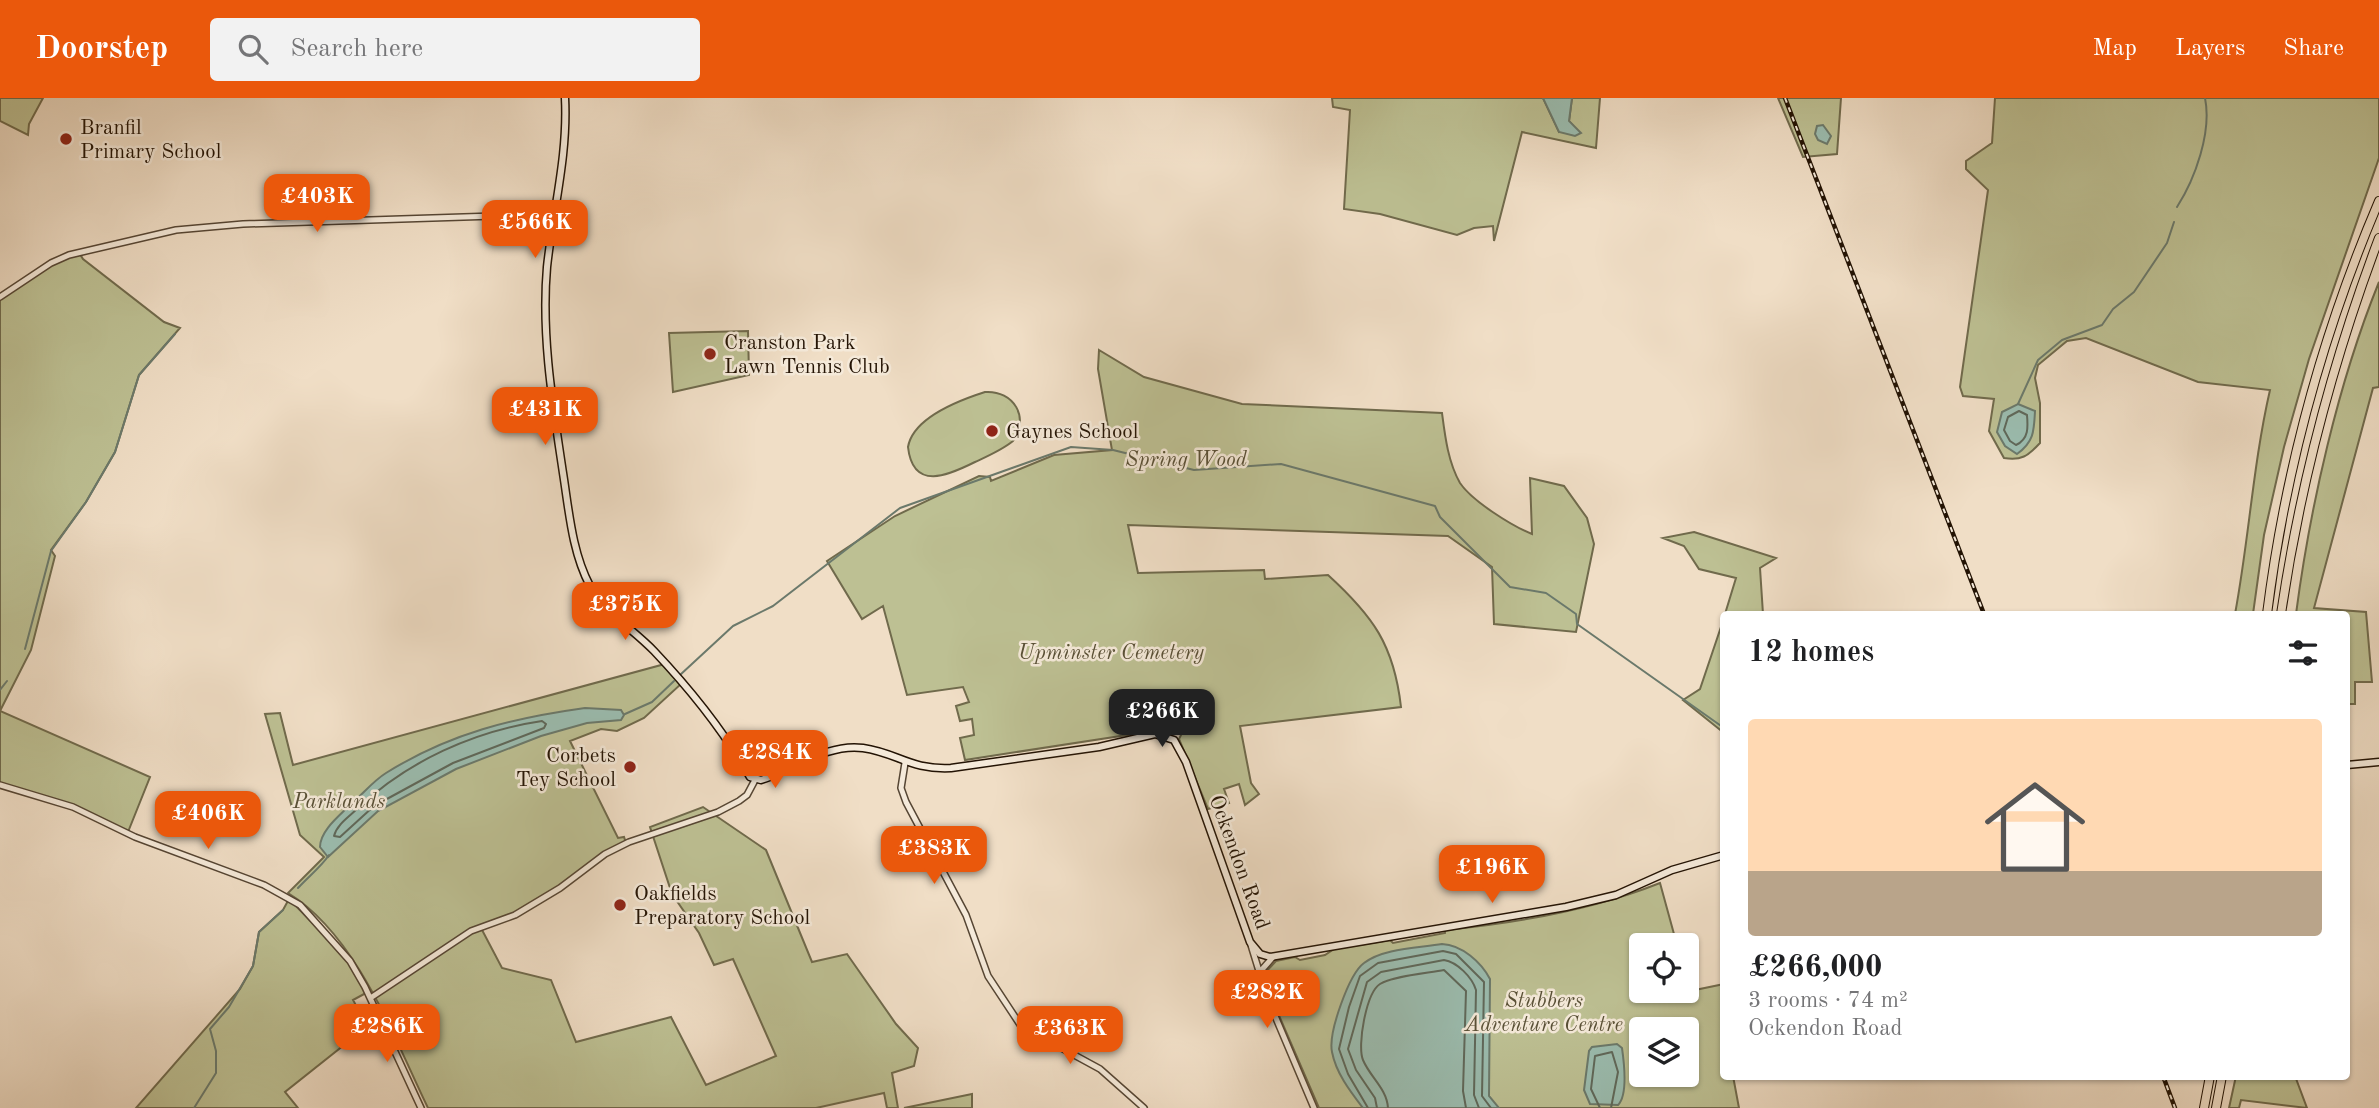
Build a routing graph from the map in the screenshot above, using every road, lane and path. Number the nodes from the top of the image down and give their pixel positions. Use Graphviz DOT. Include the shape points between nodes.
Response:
graph roads {
  1 [pos="565,98"];
  2 [pos="2379,201"];
  3 [pos="556,214"];
  4 [pos="2379,239"];
  5 [pos="0,297"];
  6 [pos="2267,611"];
  7 [pos="2282,611"];
  8 [pos="2379,762"];
  9 [pos="905,763"];
  10 [pos="2350,765"];
  11 [pos="755,780"];
  12 [pos="0,785"];
  13 [pos="1720,856"];
  14 [pos="1250,942"];
  15 [pos="1273,957"];
  16 [pos="1259,974"];
  17 [pos="372,997"];
  18 [pos="2209,1080"];
  19 [pos="2221,1080"];
  20 [pos="421,1108"];
  21 [pos="1144,1108"];
  22 [pos="1314,1108"];
  23 [pos="2204,1108"];
  24 [pos="2216,1108"];
  1 -- 3 [label="main road" via="567,138"];
  2 -- 6 [label="highway" via="2312,391 2283,513"];
  3 -- 5 [label="street" via="223,225 145,235 78,251"];
  3 -- 11 [label="main road" via="546,297 551,387 583,571 598,599 655,652"];
  4 -- 7 [label="highway" via="2322,412 2298,512"];
  8 -- 10 [label="main road"];
  9 -- 11 [label="main road, Ockendon Road" via="877,751 844,748"];
  9 -- 14 [label="main road, Ockendon Road" via="926,769 951,768 1099,747 1155,734 1169,737 1186,762"];
  9 -- 21 [label="street" via="901,788 906,802 966,915 988,975 1014,1019 1100,1069"];
  11 -- 17 [label="street" via="739,801 605,854 560,888 515,915 471,931"];
  12 -- 17 [label="street" via="73,807 135,837 286,895 330,936"];
  13 -- 15 [label="main road, Ockendon Road" via="1672,870 1616,895 1566,907"];
  14 -- 15 [label="main road, Ockendon Road" via="1260,954"];
  14 -- 16 [label="street"];
  15 -- 16 [label="street"];
  16 -- 22 [label="street"];
  17 -- 20 [label="street"];
  18 -- 23 [label="highway"];
  19 -- 24 [label="highway"];
}
